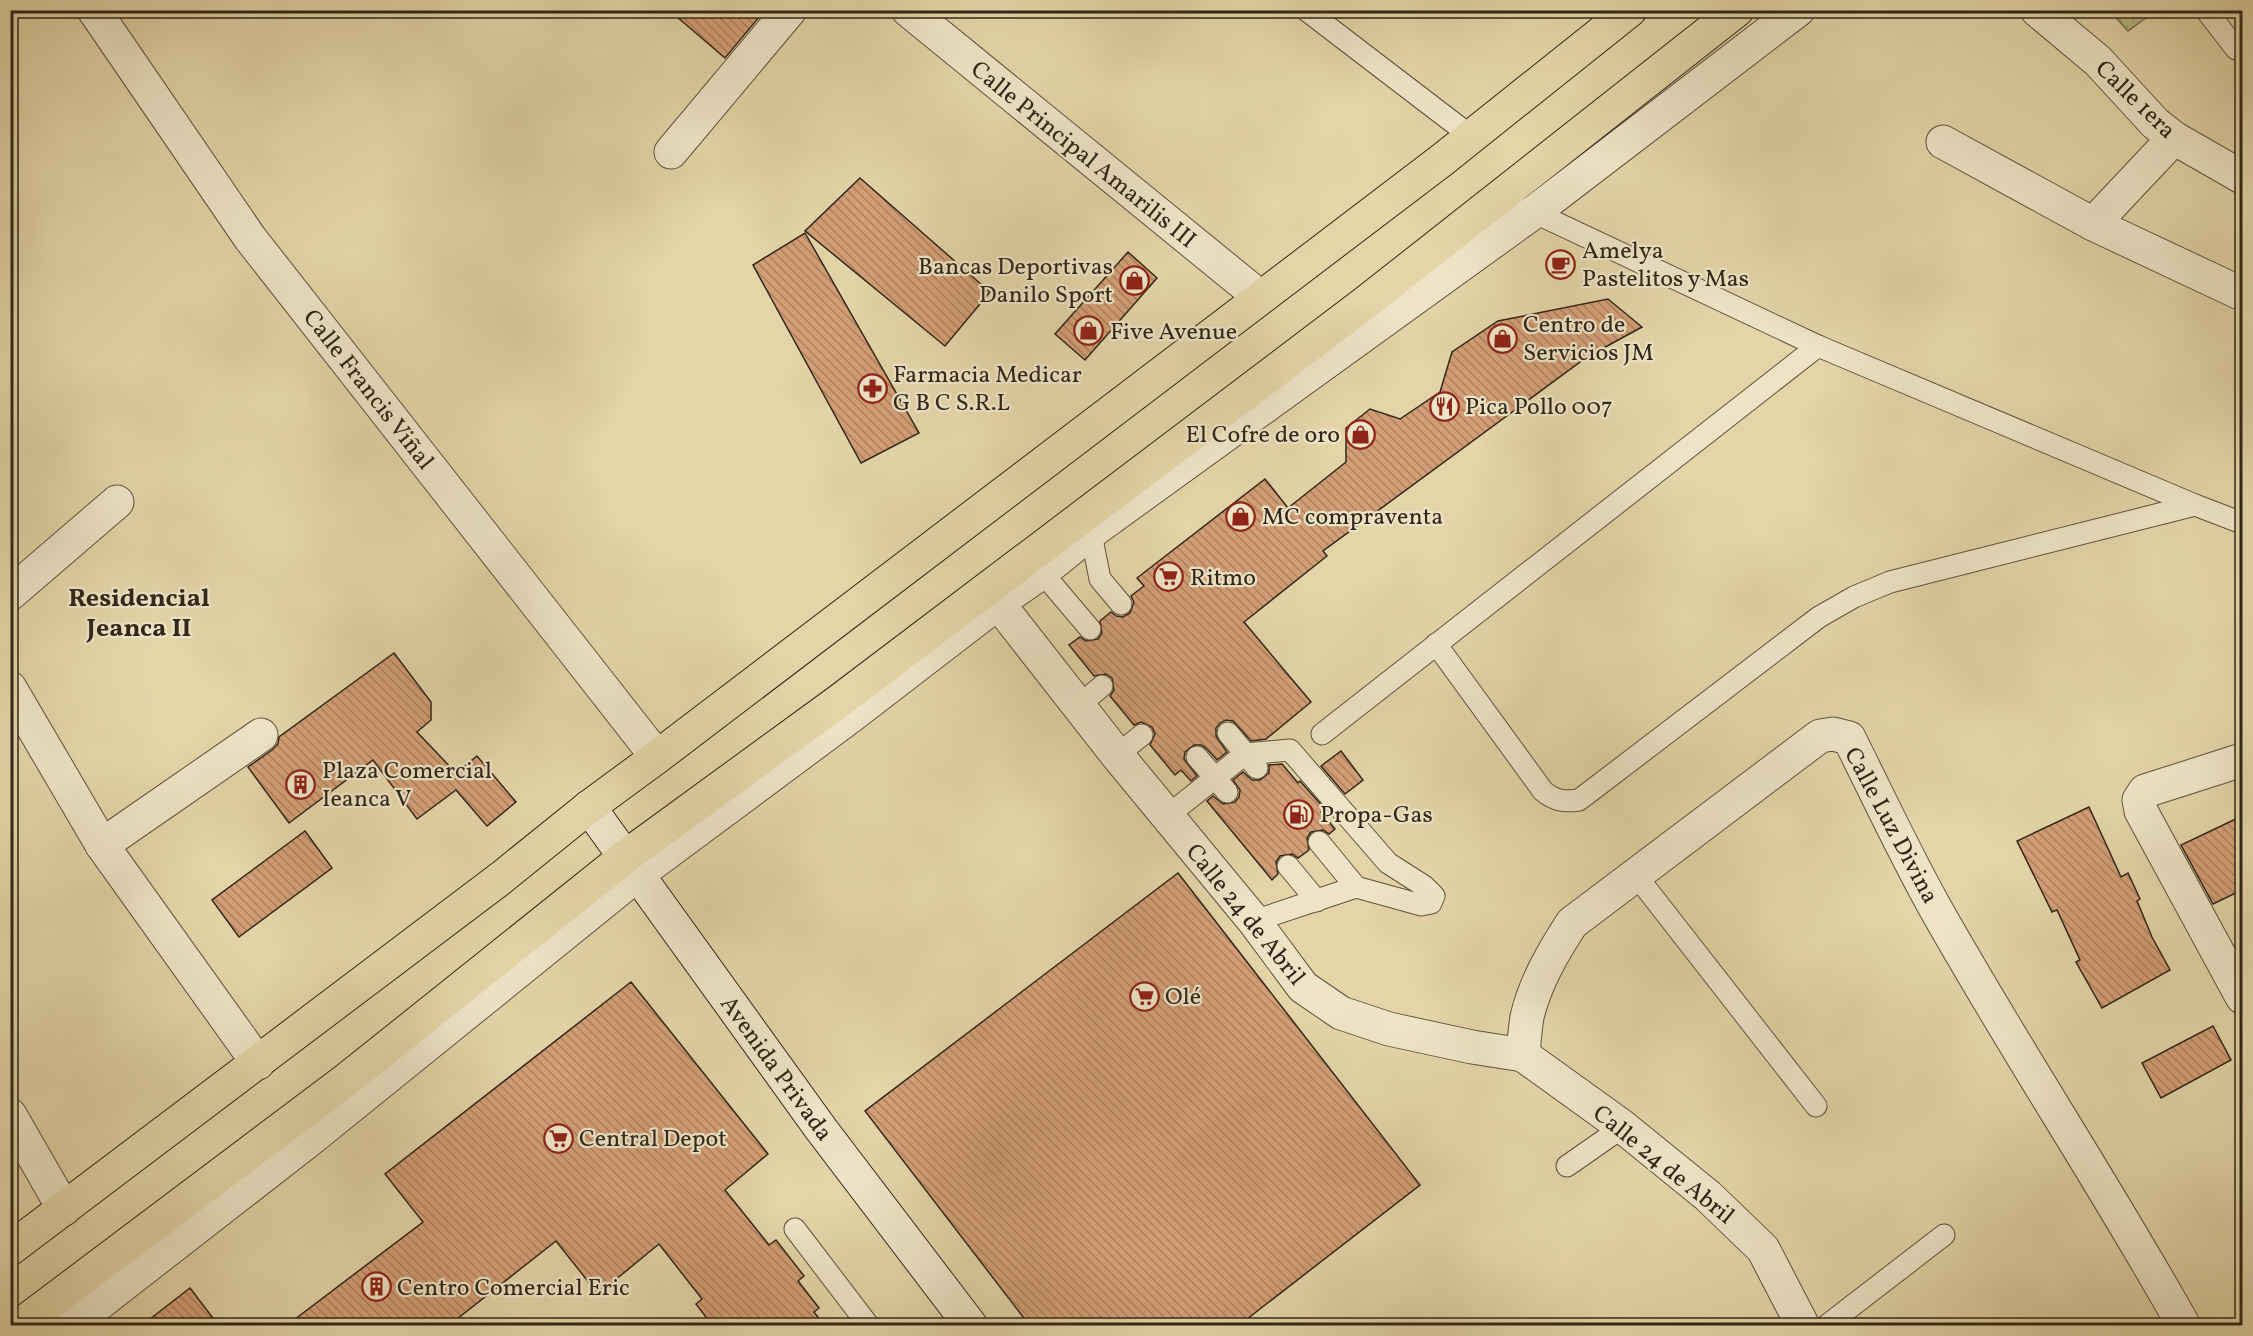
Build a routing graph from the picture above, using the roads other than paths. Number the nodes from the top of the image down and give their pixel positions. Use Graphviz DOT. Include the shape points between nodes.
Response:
graph roads {
  1 [pos="94,10"];
  2 [pos="790,10"];
  3 [pos="908,10"];
  4 [pos="1306,10"];
  5 [pos="1630,10"];
  6 [pos="1737,10"];
  7 [pos="1798,10"];
  8 [pos="2037,10"];
  9 [pos="2072,10"];
  10 [pos="2206,10"];
  11 [pos="2240,50"];
  12 [pos="2098,61"];
  13 [pos="1472,137"];
  14 [pos="2174,138"];
  15 [pos="1943,142"];
  16 [pos="671,152"];
  17 [pos="2242,177"];
  18 [pos="1502,197"];
  19 [pos="1534,212"];
  20 [pos="2093,224"];
  21 [pos="2242,294"];
  22 [pos="1260,297"];
  23 [pos="1818,346"];
  24 [pos="117,502"];
  25 [pos="2195,505"];
  26 [pos="1089,522"];
  27 [pos="2242,523"];
  28 [pos="1035,565"];
  29 [pos="10,594"];
  30 [pos="998,603"];
  31 [pos="1121,604"];
  32 [pos="1090,628"];
  33 [pos="1436,644"];
  34 [pos="10,688"];
  35 [pos="1228,733"];
  36 [pos="261,735"];
  37 [pos="1142,735"];
  38 [pos="1322,735"];
  39 [pos="1117,755"];
  40 [pos="657,757"];
  41 [pos="1197,757"];
  42 [pos="2242,760"];
  43 [pos="1251,761"];
  44 [pos="1221,785"];
  45 [pos="589,807"];
  46 [pos="1166,817"];
  47 [pos="1319,842"];
  48 [pos="102,844"];
  49 [pos="631,866"];
  50 [pos="1288,866"];
  51 [pos="1635,874"];
  52 [pos="1356,888"];
  53 [pos="1317,901"];
  54 [pos="1254,921"];
  55 [pos="2242,997"];
  56 [pos="1523,1055"];
  57 [pos="258,1063"];
  58 [pos="1816,1106"];
  59 [pos="10,1115"];
  60 [pos="1623,1126"];
  61 [pos="1567,1166"];
  62 [pos="64,1209"];
  63 [pos="795,1229"];
  64 [pos="1944,1235"];
  65 [pos="10,1249"];
  66 [pos="19,1326"];
  67 [pos="70,1326"];
  68 [pos="869,1326"];
  69 [pos="971,1326"];
  70 [pos="1803,1326"];
  71 [pos="1826,1326"];
  72 [pos="2184,1326"];
  1 -- 40 [label="street, Calle Francis Viñal" via="250,238"];
  2 -- 16 [label="street"];
  3 -- 22 [label="street, Calle Principal Amarilis III"];
  4 -- 13 [label="lane"];
  5 -- 13 [label="main road"];
  6 -- 18 [label="main road"];
  7 -- 19 [label="street"];
  8 -- 12 [label="street, Calle 1era"];
  9 -- 12 [label="street"];
  10 -- 11 [label="lane"];
  12 -- 14 [label="street, Calle 1era"];
  13 -- 22 [label="main road"];
  14 -- 17 [label="street, Calle 1era"];
  14 -- 20 [label="street"];
  15 -- 20 [label="street"];
  18 -- 19 [label="lane"];
  18 -- 26 [label="main road"];
  19 -- 23 [label="lane"];
  19 -- 26 [label="street"];
  20 -- 21 [label="street"];
  22 -- 40 [label="main road"];
  23 -- 25 [label="lane"];
  23 -- 33 [label="lane"];
  24 -- 29 [label="street"];
  25 -- 27 [label="lane"];
  25 -- 33 [label="lane" via="1890,582 1854,597 1819,616 1579,800 1564,802 1543,791"];
  26 -- 28 [label="main road"];
  26 -- 31 [label="lane" via="1100,579"];
  28 -- 30 [label="street"];
  28 -- 32 [label="lane"];
  28 -- 49 [label="main road" via="849,694"];
  30 -- 39 [label="street, Calle 24 de Abril" via="1090,696"];
  30 -- 49 [label="street" via="851,716"];
  33 -- 38 [label="lane"];
  34 -- 48 [label="street"];
  35 -- 43 [label="lane"];
  36 -- 48 [label="street"];
  37 -- 39 [label="lane"];
  39 -- 46 [label="street, Calle 24 de Abril"];
  40 -- 45 [label="main road"];
  41 -- 44 [label="lane"];
  42 -- 55 [label="street" via="2145,791 2139,800 2140,811"];
  43 -- 44 [label="lane"];
  43 -- 52 [label="lane" via="1290,750 1388,863 1434,896 1431,903 1421,905"];
  44 -- 46 [label="lane"];
  45 -- 49 [label="street, Avenida Privada"];
  45 -- 57 [label="main road"];
  46 -- 54 [label="street, Calle 24 de Abril"];
  47 -- 52 [label="lane"];
  48 -- 57 [label="street"];
  49 -- 66 [label="main road"];
  49 -- 67 [label="street" via="308,1141"];
  49 -- 69 [label="street, Avenida Privada" via="820,1128"];
  50 -- 53 [label="lane"];
  51 -- 56 [label="street, Calle Luz Divina" via="1572,923 1553,951 1527,1017"];
  51 -- 58 [label="lane"];
  51 -- 72 [label="street, Calle Luz Divina" via="1820,736 1849,738 1932,902"];
  52 -- 53 [label="lane"];
  53 -- 54 [label="lane"];
  54 -- 56 [label="street, Calle 24 de Abril" via="1303,987 1341,1013 1389,1029"];
  56 -- 60 [label="street, Calle 24 de Abril"];
  57 -- 62 [label="main road"];
  59 -- 62 [label="street"];
  60 -- 61 [label="lane"];
  60 -- 70 [label="street, Calle 24 de Abril" via="1708,1196 1763,1249"];
  62 -- 65 [label="main road"];
  63 -- 68 [label="lane"];
  64 -- 71 [label="lane"];
}
